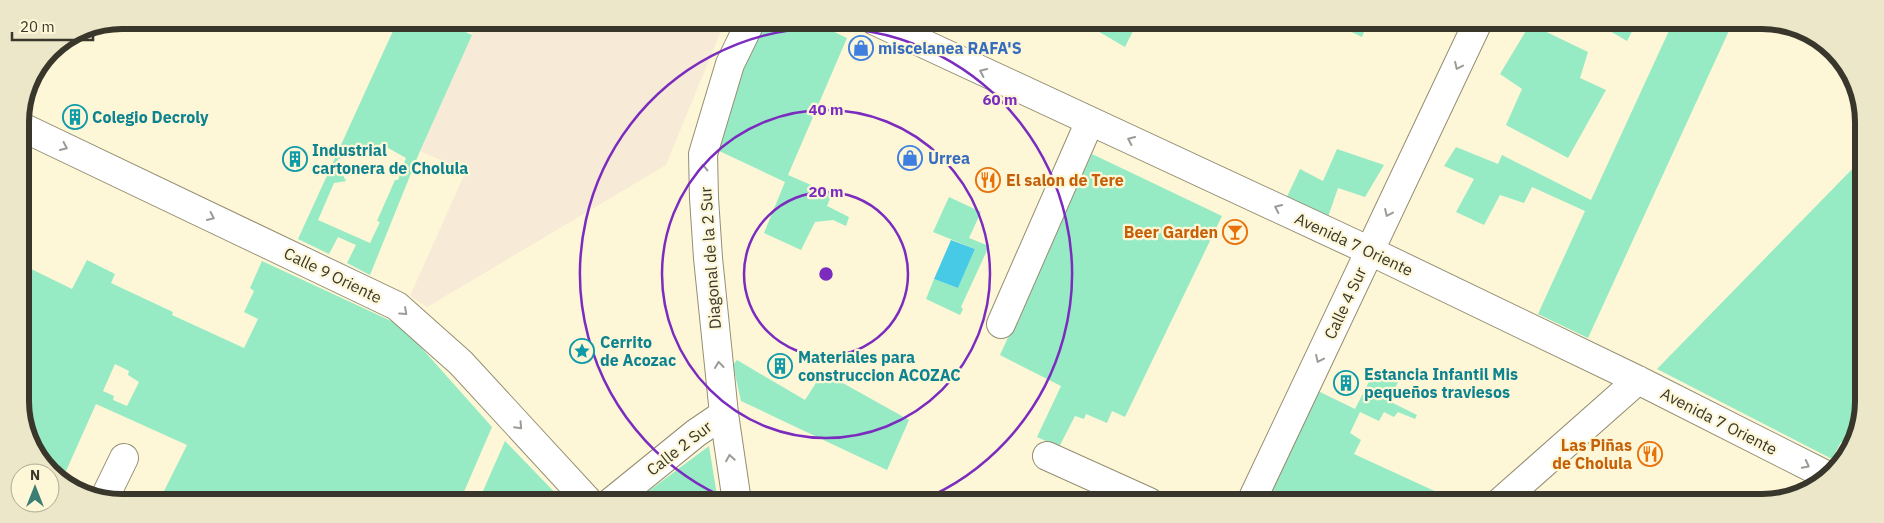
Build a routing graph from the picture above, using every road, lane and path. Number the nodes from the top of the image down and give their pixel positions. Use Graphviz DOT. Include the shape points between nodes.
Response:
graph roads {
  1 [pos="747,29"];
  2 [pos="892,29"];
  3 [pos="1475,29"];
  4 [pos="1090,121"];
  5 [pos="29,130"];
  6 [pos="1370,251"];
  7 [pos="1001,324"];
  8 [pos="1638,380"];
  9 [pos="724,414"];
  10 [pos="1047,456"];
  11 [pos="124,458"];
  12 [pos="1822,473"];
  13 [pos="107,493"];
  14 [pos="582,494"];
  15 [pos="621,494"];
  16 [pos="736,494"];
  17 [pos="1132,494"];
  18 [pos="1255,494"];
  19 [pos="1509,494"];
  9 -- 1 [label="street, Diagonal de la 2 Sur, one-way" via="708,258 703,154 730,64"];
  4 -- 2 [label="street, Avenida 7 Oriente, one-way"];
  3 -- 6 [label="street, Calle 4 Sur, one-way"];
  6 -- 4 [label="street, Avenida 7 Oriente, one-way"];
  4 -- 7 [label="street"];
  5 -- 14 [label="street, Calle 9 Oriente, one-way" via="397,306 461,363"];
  6 -- 8 [label="street, Avenida 7 Oriente"];
  6 -- 18 [label="street, Calle 4 Sur, one-way"];
  8 -- 12 [label="street, Avenida 7 Oriente, one-way"];
  8 -- 19 [label="street"];
  9 -- 15 [label="street, Calle 2 Sur"];
  16 -- 9 [label="street, Diagonal de la 2 Sur, one-way"];
  10 -- 17 [label="street"];
  11 -- 13 [label="street"];
}
